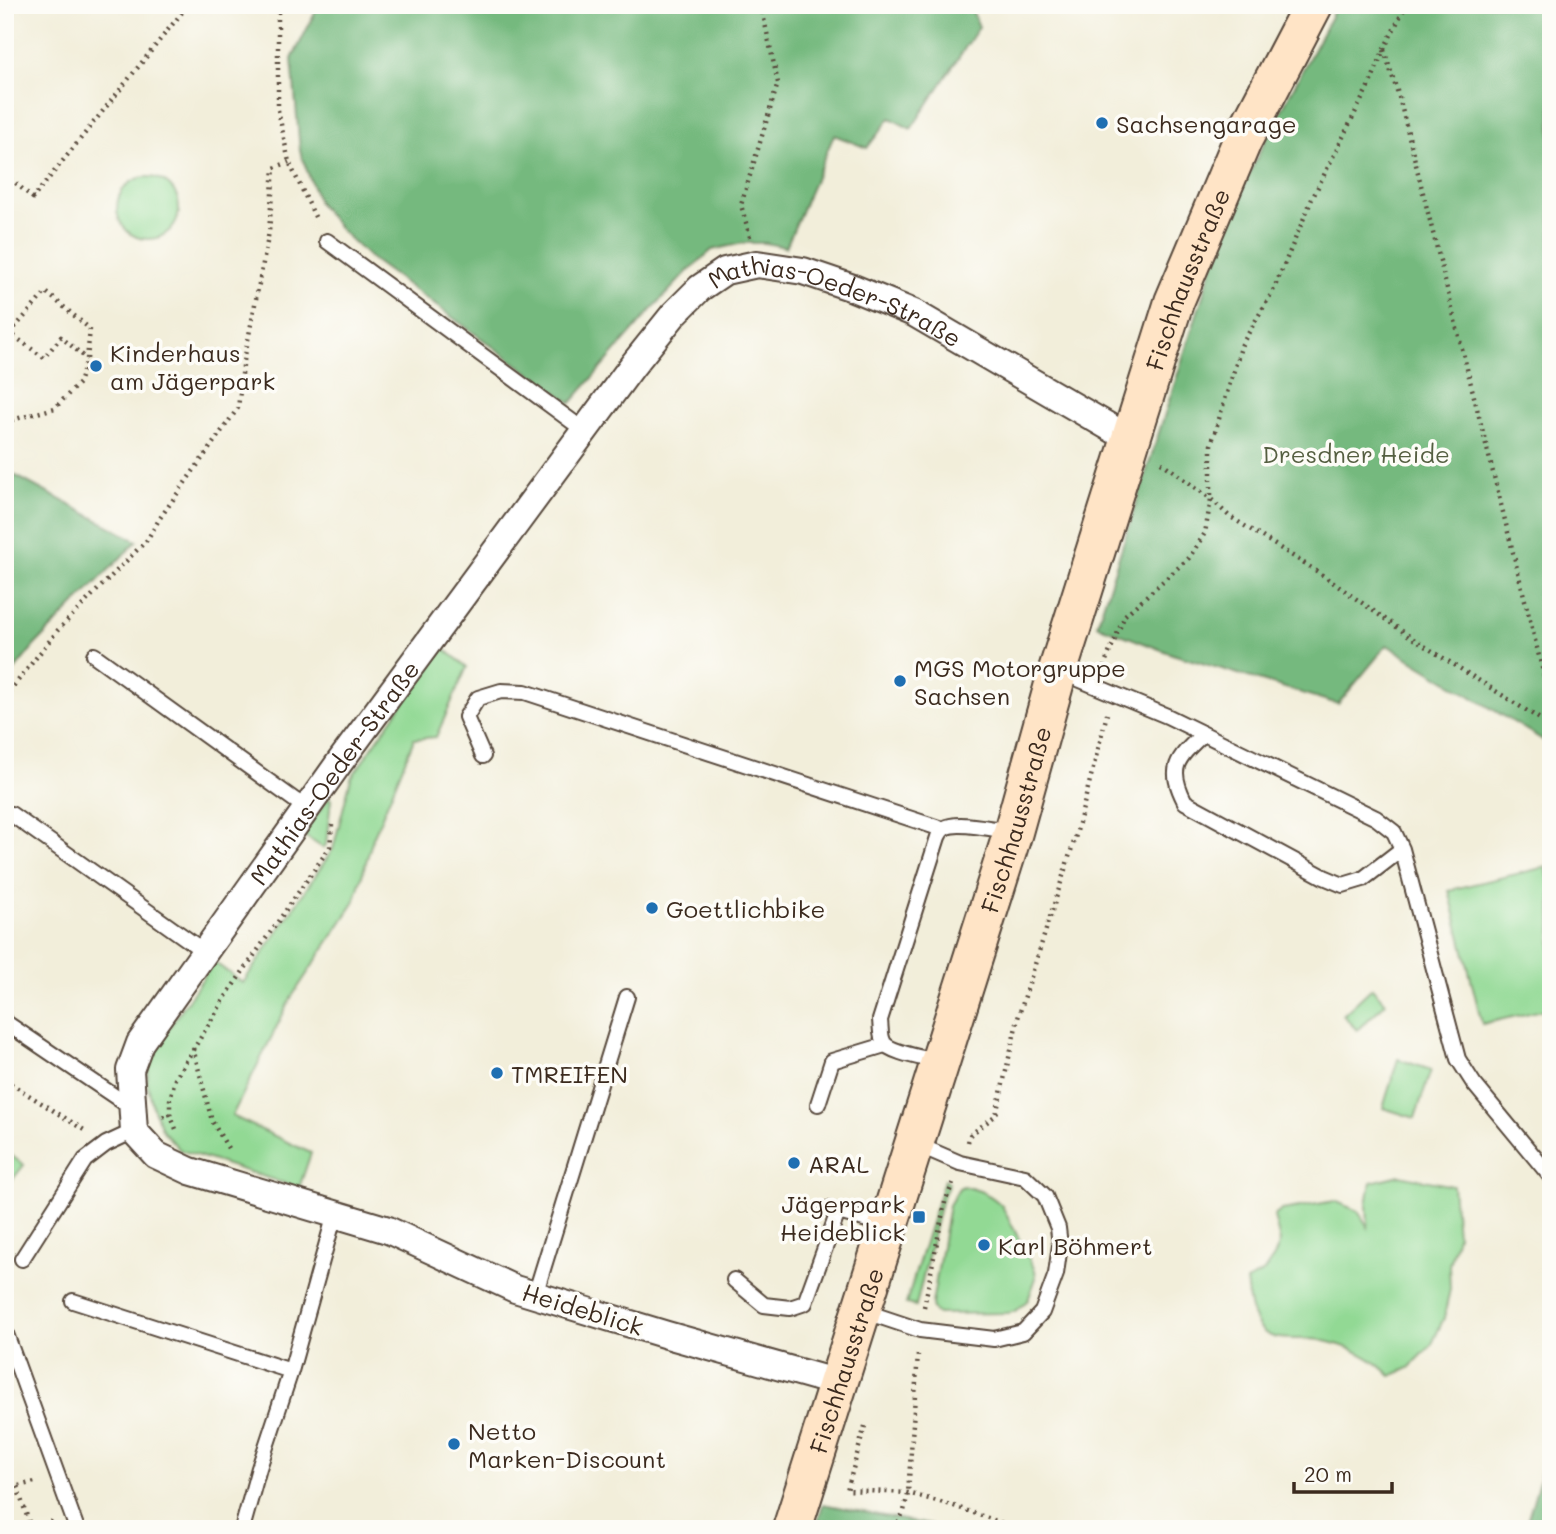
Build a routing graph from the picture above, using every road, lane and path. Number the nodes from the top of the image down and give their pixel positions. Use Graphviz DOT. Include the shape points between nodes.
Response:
graph roads {
  1 [pos="188,5"];
  2 [pos="278,5"];
  3 [pos="761,5"];
  4 [pos="1406,5"];
  5 [pos="1305,12"];
  6 [pos="1384,49"];
  7 [pos="289,162"];
  8 [pos="5,174"];
  9 [pos="327,241"];
  10 [pos="757,264"];
  11 [pos="87,359"];
  12 [pos="5,422"];
  13 [pos="585,431"];
  14 [pos="1130,439"];
  15 [pos="1211,499"];
  16 [pos="94,655"];
  17 [pos="1058,670"];
  18 [pos="1108,693"];
  19 [pos="5,697"];
  20 [pos="1551,704"];
  21 [pos="1551,726"];
  22 [pos="1203,734"];
  23 [pos="483,756"];
  24 [pos="307,809"];
  25 [pos="11,814"];
  26 [pos="332,823"];
  27 [pos="943,829"];
  28 [pos="1013,832"];
  29 [pos="1402,849"];
  30 [pos="205,952"];
  31 [pos="627,997"];
  32 [pos="5,1022"];
  33 [pos="885,1045"];
  34 [pos="193,1048"];
  35 [pos="940,1062"];
  36 [pos="5,1080"];
  37 [pos="818,1104"];
  38 [pos="133,1119"];
  39 [pos="106,1144"];
  40 [pos="914,1144"];
  41 [pos="233,1154"];
  42 [pos="960,1163"];
  43 [pos="1551,1177"];
  44 [pos="334,1214"];
  45 [pos="888,1226"];
  46 [pos="22,1259"];
  47 [pos="734,1280"];
  48 [pos="535,1295"];
  49 [pos="73,1301"];
  50 [pos="862,1310"];
  51 [pos="920,1330"];
  52 [pos="5,1331"];
  53 [pos="291,1371"];
  54 [pos="838,1383"];
  55 [pos="868,1418"];
  56 [pos="17,1487"];
  57 [pos="908,1493"];
  58 [pos="74,1522"];
  59 [pos="242,1529"];
  60 [pos="792,1529"];
  61 [pos="895,1529"];
  62 [pos="1019,1529"];
  1 -- 8 [label="path" via="33,198"];
  2 -- 7 [label="path" via="278,110"];
  3 -- 10 [label="path" via="778,83 741,205"];
  4 -- 6 [label="path"];
  5 -- 14 [label="main road, Fischhausstraße" via="1242,141 1174,302"];
  6 -- 15 [label="path" via="1273,291 1242,344 1211,445"];
  6 -- 20 [label="path"];
  7 -- 9 [label="path"];
  7 -- 19 [label="path" via="274,168 268,232 238,408 147,540 58,630"];
  9 -- 13 [label="lane"];
  10 -- 13 [label="street, Mathias-Oeder-Straße" via="725,271 700,288 674,314"];
  10 -- 14 [label="street, Mathias-Oeder-Straße" via="803,271 914,313"];
  11 -- 11 [label="path" via="90,329 47,292 10,332 44,358 61,337"];
  11 -- 12 [label="path" via="79,383 55,408"];
  13 -- 24 [label="street, Mathias-Oeder-Straße"];
  14 -- 15 [label="path"];
  14 -- 17 [label="main road, Fischhausstraße"];
  15 -- 18 [label="path" via="1205,533 1189,558 1125,615 1105,663"];
  15 -- 21 [label="path" via="1229,516"];
  16 -- 24 [label="lane"];
  17 -- 18 [label="lane"];
  17 -- 28 [label="main road, Fischhausstraße"];
  18 -- 22 [label="lane"];
  18 -- 42 [label="path" via="1108,709 1076,835 1018,1017 996,1115 970,1135"];
  22 -- 29 [label="lane" via="1376,818 1394,832"];
  22 -- 29 [label="lane" via="1175,769 1185,802 1343,885 1363,879"];
  23 -- 27 [label="lane" via="466,718 478,698 501,691 525,692"];
  24 -- 30 [label="street, Mathias-Oeder-Straße"];
  25 -- 30 [label="lane"];
  26 -- 34 [label="path" via="330,847"];
  27 -- 28 [label="lane" via="958,825"];
  27 -- 33 [label="lane" via="880,1020"];
  28 -- 35 [label="main road, Fischhausstraße"];
  29 -- 43 [label="lane" via="1458,1059"];
  30 -- 38 [label="street, Mathias-Oeder-Straße" via="140,1043 130,1070"];
  31 -- 48 [label="lane"];
  32 -- 38 [label="lane"];
  33 -- 35 [label="lane"];
  33 -- 37 [label="lane" via="832,1061"];
  34 -- 38 [label="path" via="174,1079 170,1114"];
  34 -- 41 [label="path" via="212,1121"];
  35 -- 40 [label="main road, Fischhausstraße"];
  36 -- 39 [label="path"];
  38 -- 39 [label="lane"];
  38 -- 44 [label="street, Heideblick" via="156,1155 190,1171"];
  39 -- 46 [label="lane" via="85,1160"];
  40 -- 42 [label="lane"];
  40 -- 45 [label="main road, Fischhausstraße"];
  42 -- 51 [label="path" via="945,1202"];
  42 -- 51 [label="lane" via="1025,1177 1045,1196 1058,1228 1056,1274 1042,1312 1023,1332 993,1339"];
  44 -- 48 [label="street, Heideblick" via="388,1230"];
  44 -- 53 [label="lane"];
  45 -- 47 [label="lane" via="833,1211 805,1303 790,1308 764,1306"];
  45 -- 50 [label="main road, Fischhausstraße"];
  48 -- 54 [label="street, Heideblick"];
  49 -- 53 [label="lane"];
  50 -- 51 [label="lane"];
  50 -- 54 [label="main road, Fischhausstraße"];
  51 -- 57 [label="path"];
  52 -- 58 [label="lane"];
  53 -- 59 [label="lane"];
  54 -- 60 [label="main road, Fischhausstraße"];
  55 -- 57 [label="path" via="847,1490"];
  56 -- 58 [label="path" via="32,1528"];
  57 -- 61 [label="path"];
  57 -- 62 [label="path"];
}
